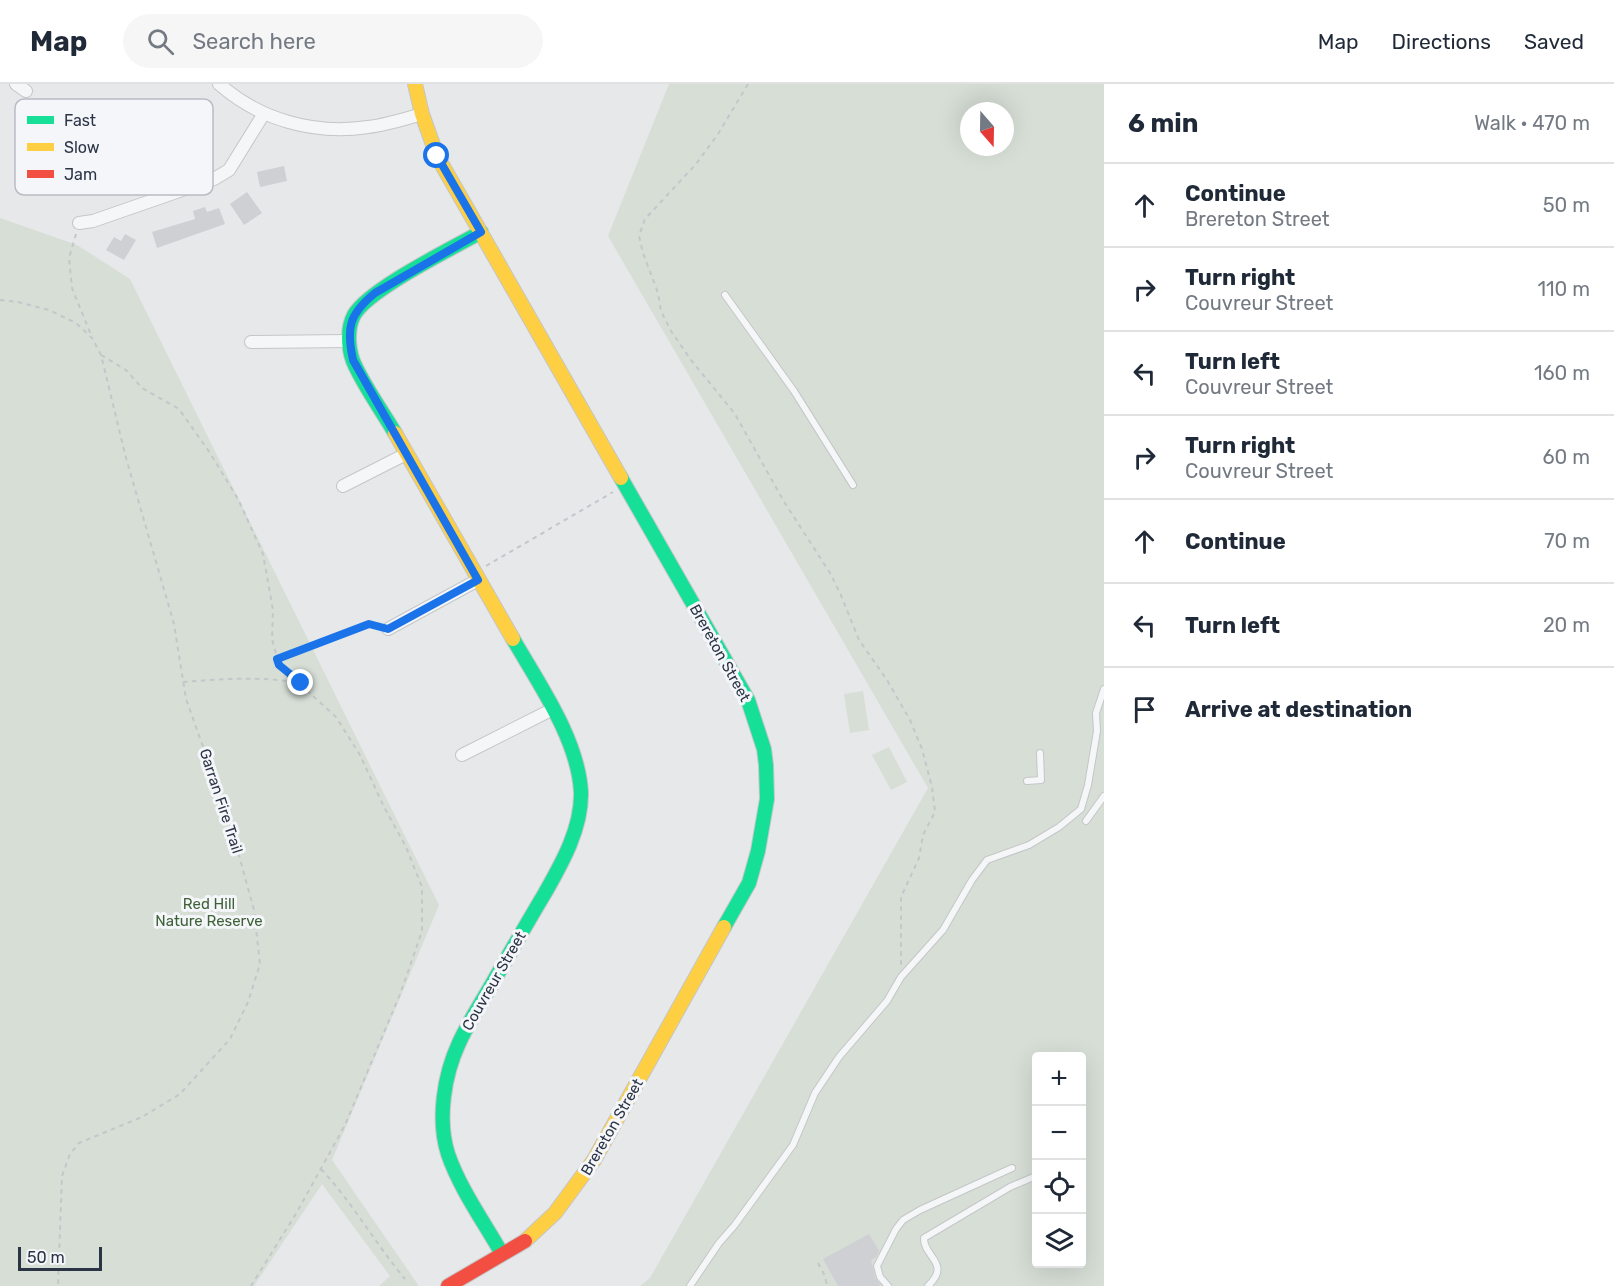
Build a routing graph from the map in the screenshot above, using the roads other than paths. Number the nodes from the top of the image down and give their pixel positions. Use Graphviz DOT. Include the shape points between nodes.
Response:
graph roads {
  1 [pos="219,84"];
  2 [pos="415,84"];
  3 [pos="263,114"];
  4 [pos="422,114"];
  5 [pos="213,179"];
  6 [pos="167,195"];
  7 [pos="79,223"];
  8 [pos="481,232"];
  9 [pos="725,295"];
  10 [pos="348,341"];
  11 [pos="251,342"];
  12 [pos="406,454"];
  13 [pos="853,484"];
  14 [pos="343,486"];
  15 [pos="476,577"];
  16 [pos="388,629"];
  17 [pos="1104,689"];
  18 [pos="553,709"];
  19 [pos="1041,753"];
  20 [pos="462,755"];
  21 [pos="1027,781"];
  22 [pos="1104,796"];
  23 [pos="1086,821"];
  24 [pos="1012,1168"];
  25 [pos="1032,1178"];
  26 [pos="502,1254"];
  27 [pos="448,1286"];
  28 [pos="690,1286"];
  29 [pos="888,1286"];
  30 [pos="928,1286"];
  1 -- 3 [label="street"];
  2 -- 4 [label="street, Brereton Street"];
  3 -- 4 [label="street" via="288,123 368,128"];
  3 -- 5 [label="street" via="229,170"];
  4 -- 8 [label="street, Brereton Street" via="437,156"];
  6 -- 7 [label="street"];
  8 -- 10 [label="street" via="360,305 351,322"];
  8 -- 26 [label="street, Brereton Street" via="748,700 764,750 767,796 761,845 749,883 594,1160 548,1221"];
  9 -- 13 [label="lane" via="794,390"];
  10 -- 11 [label="street"];
  10 -- 12 [label="street, Couvreur Street" via="353,360"];
  12 -- 14 [label="street"];
  12 -- 15 [label="street, Couvreur Street"];
  15 -- 16 [label="street"];
  15 -- 18 [label="street, Couvreur Street"];
  17 -- 28 [label="lane" via="1096,713 1097,730 1081,809 1029,845 987,860 943,930 839,1057 815,1093 793,1145"];
  18 -- 20 [label="street"];
  18 -- 26 [label="street, Couvreur Street" via="577,764 582,796 578,822 560,866 459,1042 445,1087 443,1118 448,1153"];
  19 -- 21 [label="lane" via="1041,780"];
  22 -- 23 [label="lane"];
  24 -- 29 [label="lane" via="903,1220 877,1266"];
  25 -- 30 [label="lane" via="924,1238 938,1268"];
  26 -- 27 [label="street, Brereton Street"];
}
